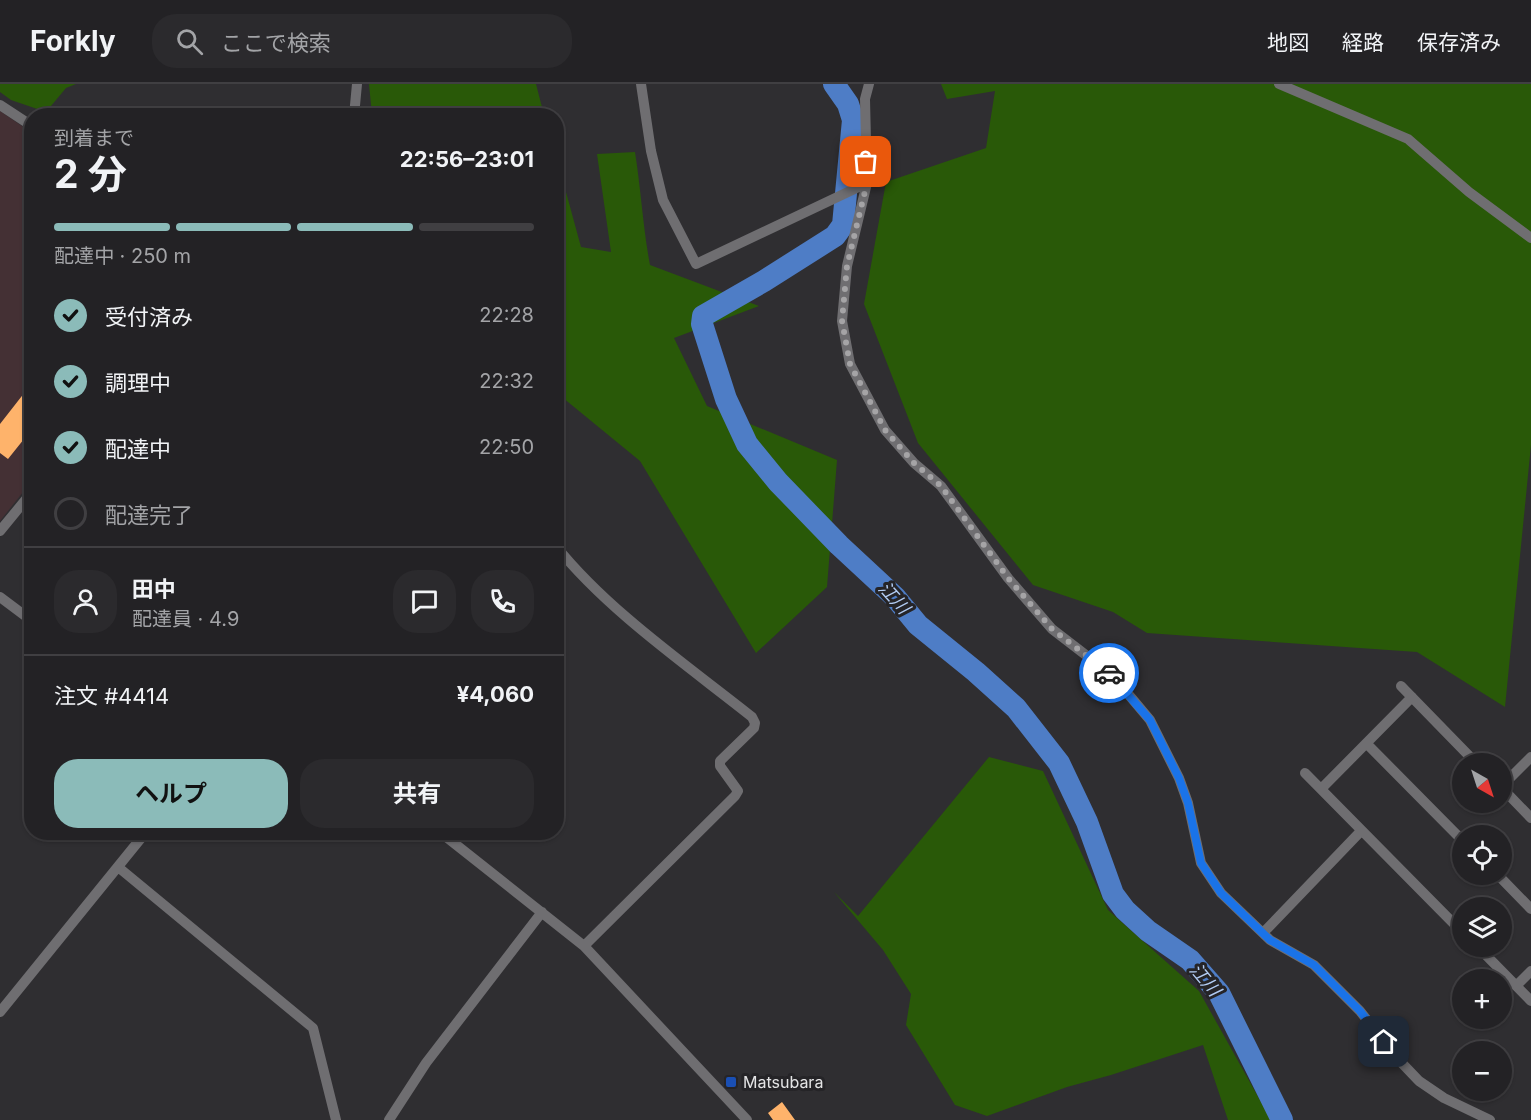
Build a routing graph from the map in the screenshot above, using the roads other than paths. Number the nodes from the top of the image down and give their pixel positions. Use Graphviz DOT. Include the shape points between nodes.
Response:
graph roads {
  1 [pos="357,84"];
  2 [pos="640,84"];
  3 [pos="868,84"];
  4 [pos="1279,84"];
  5 [pos="0,105"];
  6 [pos="355,108"];
  7 [pos="24,121"];
  8 [pos="867,183"];
  9 [pos="1531,238"];
  10 [pos="24,502"];
  11 [pos="0,531"];
  12 [pos="564,556"];
  13 [pos="0,597"];
  14 [pos="24,615"];
  15 [pos="1401,686"];
  16 [pos="1412,697"];
  17 [pos="1366,744"];
  18 [pos="1466,753"];
  19 [pos="1531,757"];
  20 [pos="1305,773"];
  21 [pos="1512,777"];
  22 [pos="1321,789"];
  23 [pos="1512,798"];
  24 [pos="1531,818"];
  25 [pos="1452,830"];
  26 [pos="1361,831"];
  27 [pos="140,840"];
  28 [pos="450,840"];
  29 [pos="118,867"];
  30 [pos="1508,885"];
  31 [pos="1531,909"];
  32 [pos="542,912"];
  33 [pos="1452,922"];
  34 [pos="1263,933"];
  35 [pos="584,946"];
  36 [pos="1486,957"];
  37 [pos="1496,969"];
  38 [pos="1531,971"];
  39 [pos="1512,983"];
  40 [pos="1516,986"];
  41 [pos="1531,1001"];
  42 [pos="0,1012"];
  43 [pos="336,1120"];
  44 [pos="389,1120"];
  45 [pos="747,1120"];
  46 [pos="1490,1120"];
  1 -- 6 [label="street"];
  2 -- 8 [label="street" via="663,200 696,264"];
  3 -- 8 [label="street"];
  4 -- 9 [label="street" via="1408,139 1469,192"];
  5 -- 7 [label="street"];
  8 -- 34 [label="street" via="847,266 842,321 850,364 885,430 941,486 1008,578 1052,629 1113,676 1150,720 1188,803 1201,863 1221,893"];
  10 -- 11 [label="street"];
  12 -- 35 [label="street" via="632,621 755,723 720,761 738,791 735,796"];
  13 -- 14 [label="street"];
  15 -- 16 [label="street"];
  16 -- 17 [label="street"];
  16 -- 18 [label="street"];
  17 -- 22 [label="street"];
  17 -- 25 [label="street"];
  19 -- 21 [label="street"];
  20 -- 22 [label="street"];
  22 -- 26 [label="street"];
  23 -- 24 [label="street"];
  26 -- 33 [label="street"];
  26 -- 34 [label="street"];
  27 -- 29 [label="street"];
  28 -- 32 [label="street"];
  29 -- 42 [label="street"];
  29 -- 43 [label="street" via="313,1028"];
  30 -- 31 [label="street"];
  32 -- 35 [label="street"];
  32 -- 44 [label="street" via="426,1063"];
  34 -- 46 [label="street" via="1314,965 1360,1011 1419,1082"];
  35 -- 45 [label="street"];
  36 -- 37 [label="street"];
  38 -- 40 [label="street"];
  39 -- 40 [label="street"];
  40 -- 41 [label="street"];
}
